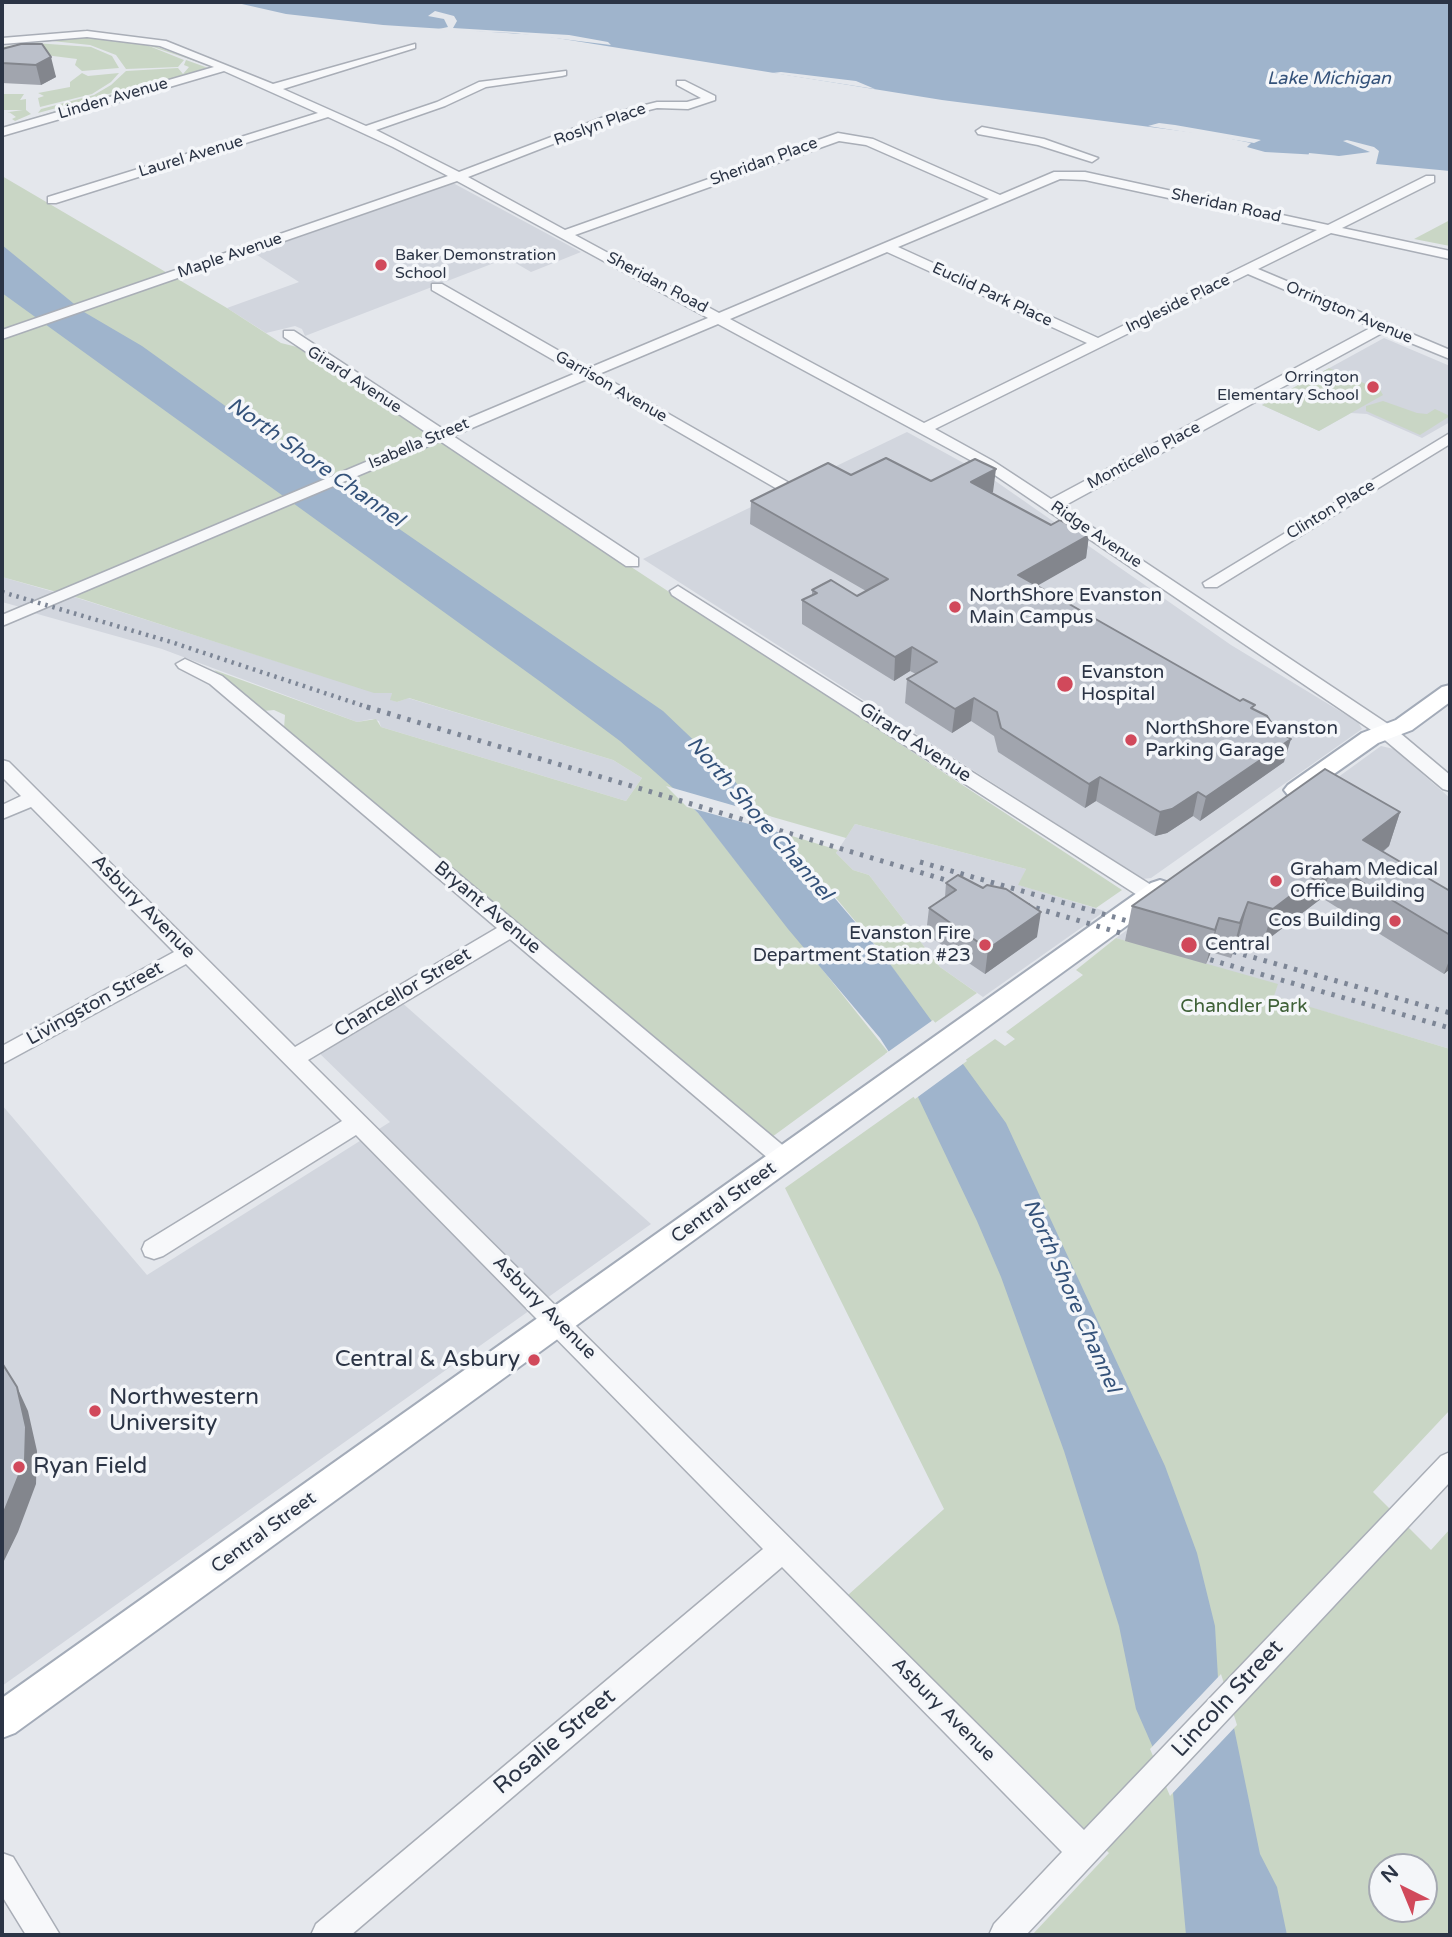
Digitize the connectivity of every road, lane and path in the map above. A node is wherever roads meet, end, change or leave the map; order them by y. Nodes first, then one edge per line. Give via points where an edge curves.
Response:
1 (2, 41) edge
2 (411, 47) dead end
3 (225, 67) junction
4 (562, 73) dead end
5 (681, 83) dead end
6 (273, 88) junction
7 (329, 113) junction
8 (366, 130) junction
9 (982, 131) dead end
10 (2, 132) edge
11 (1070, 174) junction
12 (459, 177) junction
13 (1430, 179) dead end
14 (999, 199) junction
15 (52, 200) dead end
16 (1331, 229) junction
17 (566, 234) junction
18 (887, 247) junction
19 (1450, 254) edge
20 (1249, 270) junction
21 (437, 287) dead end
22 (720, 317) junction
23 (1383, 327) junction
24 (289, 334) dead end
25 (2, 335) edge
26 (1098, 343) junction
27 (1450, 355) edge
28 (586, 373) junction
29 (926, 428) junction
30 (439, 435) junction
31 (1450, 438) edge
32 (785, 487) edge
33 (1053, 505) junction
34 (632, 562) dead end
35 (1211, 583) dead end
36 (678, 590) dead end
37 (2, 621) edge
38 (185, 664) dead end
39 (1450, 692) edge
40 (1387, 732) junction
41 (2, 766) edge
42 (1450, 785) edge
43 (34, 798) junction
44 (1272, 807) edge
45 (2, 813) edge
46 (1174, 878) edge
47 (1152, 895) junction
48 (512, 929) junction
49 (189, 953) junction
50 (2, 1056) edge
51 (294, 1058) junction
52 (359, 1122) junction
53 (784, 1159) junction
54 (154, 1249) dead end
55 (558, 1323) junction
56 (1450, 1464) edge
57 (783, 1549) junction
58 (2, 1720) edge
59 (1084, 1852) junction
60 (2, 1868) edge
61 (44, 1935) edge
62 (327, 1935) edge
63 (1005, 1935) edge

1 - 3 street, Sheridan Road via 57,34 115,35 162,43
2 - 6 street
3 - 6 street, Sheridan Road
3 - 10 street, Linden Avenue
4 - 8 street via 490,82
5 - 12 street, Roslyn Place via 711,98 688,106 639,109
6 - 7 street, Sheridan Road
7 - 8 street, Sheridan Road
7 - 15 street, Laurel Avenue
8 - 12 street, Sheridan Road
9 - 11 street via 1092,158 1072,168
11 - 14 street, Sheridan Road
11 - 16 street, Sheridan Road
12 - 17 street, Sheridan Road
12 - 25 street, Maple Avenue
13 - 16 street, Ingleside Place
14 - 17 street, Sheridan Place via 869,142 838,137
14 - 18 street, Sheridan Road
16 - 19 street, Sheridan Road
16 - 20 street, Ingleside Place
17 - 22 street, Sheridan Road
18 - 22 street, Sheridan Road
18 - 26 street, Euclid Park Place
20 - 23 street, Orrington Avenue
20 - 26 street, Ingleside Place
21 - 28 street, Garrison Avenue
22 - 28 street, Isabella Street
22 - 29 street, Ridge Avenue
23 - 27 street, Orrington Avenue
23 - 33 street, Monticello Place
24 - 30 street, Girard Avenue
26 - 29 street, Ingleside Place
28 - 30 street, Isabella Street
28 - 32 street, Garrison Avenue
29 - 33 street, Ridge Avenue
30 - 34 street, Girard Avenue
30 - 37 street, Isabella Street
31 - 35 street, Clinton Place
33 - 40 street, Ridge Avenue
36 - 47 street, Girard Avenue
38 - 48 street, Bryant Avenue via 215,680
39 - 40 main road
40 - 42 street, Ridge Avenue
40 - 44 main road via 1370,738
41 - 43 street, Asbury Avenue
43 - 45 street
43 - 49 street, Asbury Avenue
46 - 47 main road, Central Street
47 - 53 main road, Central Street
48 - 51 street, Chancellor Street
48 - 53 street, Bryant Avenue
49 - 50 street, Livingston Street
49 - 51 street, Asbury Avenue
51 - 52 street, Asbury Avenue
52 - 54 street
52 - 55 street, Asbury Avenue
53 - 55 main road, Central Street
55 - 57 street, Asbury Avenue
55 - 58 main road, Central Street
56 - 59 street, Lincoln Street
57 - 59 street, Asbury Avenue
57 - 62 street, Rosalie Street
59 - 63 street, Lincoln Street
60 - 61 street

